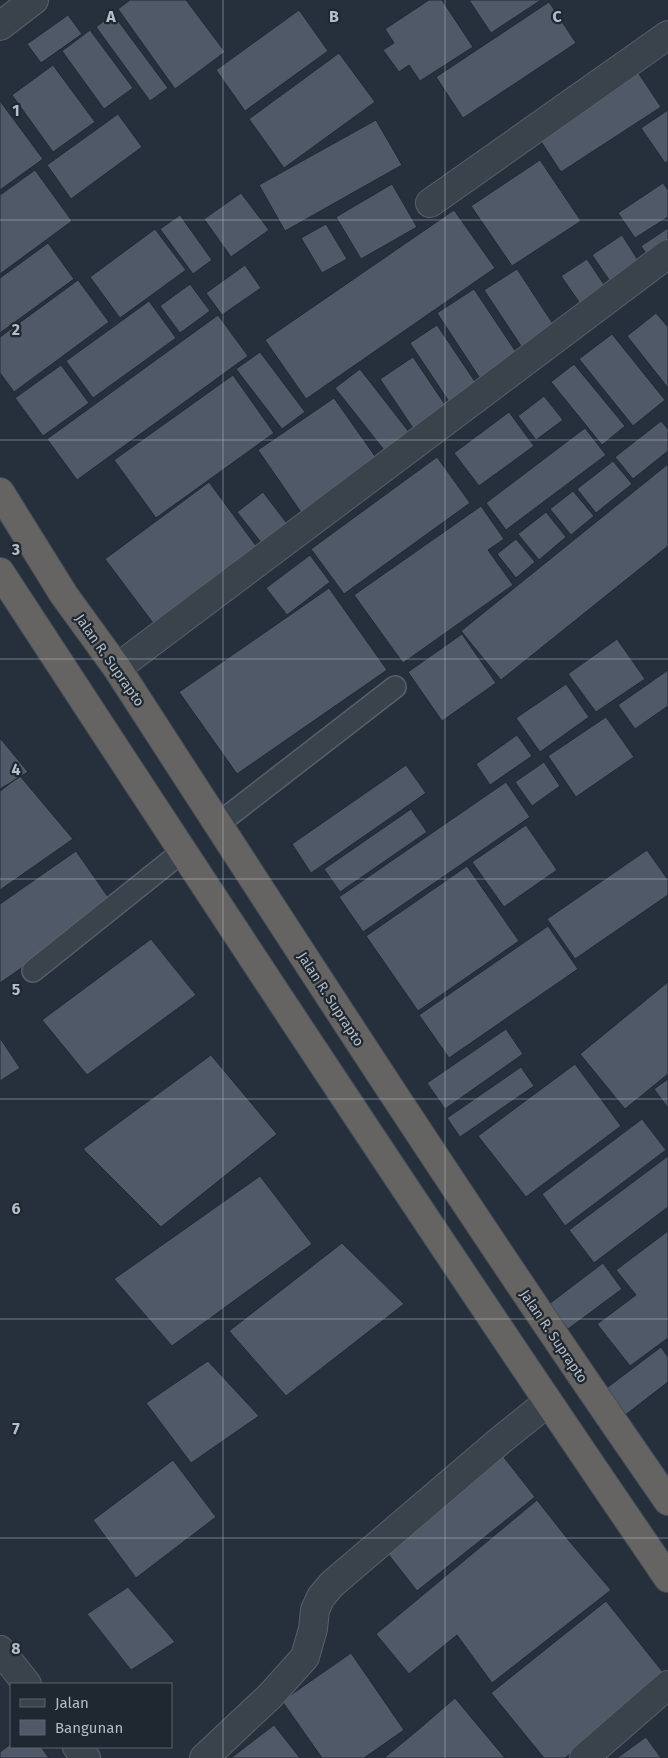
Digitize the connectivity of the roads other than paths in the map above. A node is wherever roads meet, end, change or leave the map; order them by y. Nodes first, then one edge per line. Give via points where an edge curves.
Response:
1 (34, 0) edge
2 (0, 26) edge
3 (668, 34) edge
4 (430, 203) dead end
5 (668, 254) edge
6 (0, 492) edge
7 (0, 572) edge
8 (64, 595) junction
9 (31, 620) junction
10 (117, 668) junction
11 (395, 688) dead end
12 (218, 824) junction
13 (183, 851) junction
14 (33, 971) dead end
15 (548, 1402) junction
16 (668, 1501) edge
17 (668, 1578) edge
18 (668, 1685) edge
19 (78, 1748) edge
20 (86, 1758) edge
21 (204, 1758) edge
22 (584, 1758) edge

1 - 2 street
3 - 4 street
5 - 10 street
6 - 8 highway, Jalan R. Suprapto
7 - 9 highway
8 - 9 highway
8 - 10 highway, Jalan R. Suprapto
9 - 13 highway
10 - 12 highway, Jalan R. Suprapto
11 - 12 lane
12 - 16 highway, Jalan R. Suprapto via 430,1152
13 - 14 lane
13 - 15 highway
15 - 17 highway
15 - 21 street via 332,1584 315,1610 305,1657 270,1696
18 - 22 street
19 - 20 street

